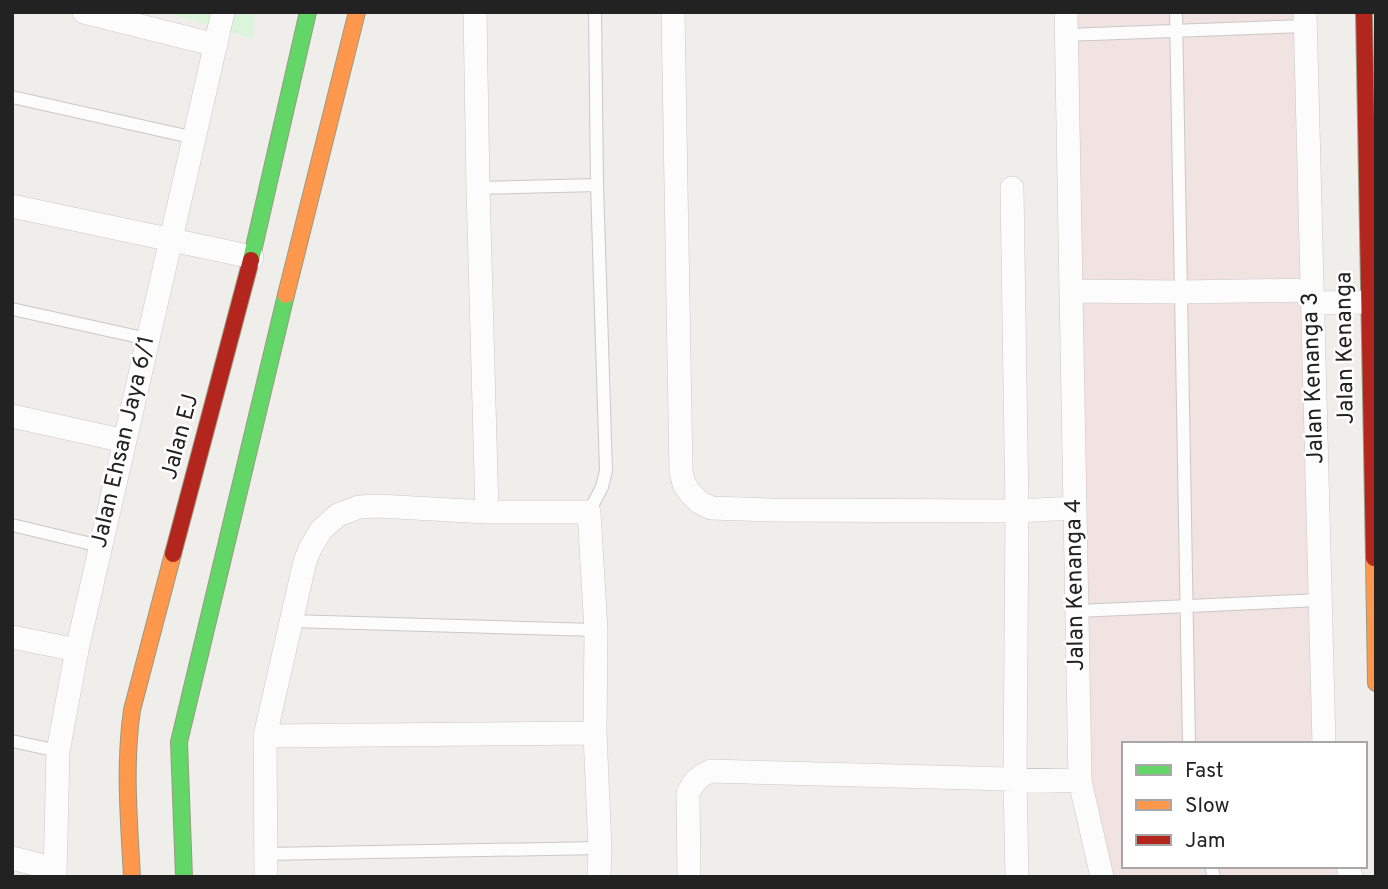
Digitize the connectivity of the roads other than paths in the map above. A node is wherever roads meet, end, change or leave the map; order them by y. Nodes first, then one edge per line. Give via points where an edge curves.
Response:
1 (85, 12) edge
2 (223, 12) edge
3 (301, 12) edge
4 (309, 12) edge
5 (357, 12) edge
6 (475, 12) edge
7 (595, 12) edge
8 (673, 12) edge
9 (1176, 12) edge
10 (1364, 12) edge
11 (1305, 19) edge
12 (1066, 24) edge
13 (1176, 31) junction
14 (302, 38) junction
15 (216, 45) junction
16 (12, 97) edge
17 (195, 138) junction
18 (597, 184) junction
19 (478, 188) junction
20 (1012, 188) dead end
21 (1371, 190) edge
22 (12, 205) edge
23 (171, 240) junction
24 (252, 257) junction
25 (1071, 291) junction
26 (1180, 292) junction
27 (1312, 296) junction
28 (1368, 302) junction
29 (12, 309) edge
30 (148, 339) junction
31 (12, 416) edge
32 (125, 441) junction
33 (1075, 508) junction
34 (1017, 511) junction
35 (488, 512) junction
36 (589, 512) junction
37 (12, 524) edge
38 (100, 546) junction
39 (1320, 600) junction
40 (1187, 606) junction
41 (1077, 611) junction
42 (290, 621) junction
43 (596, 630) junction
44 (12, 637) edge
45 (77, 650) junction
46 (1376, 683) edge
47 (595, 733) junction
48 (265, 736) junction
49 (12, 741) edge
50 (1189, 742) edge
51 (1324, 742) edge
52 (58, 751) junction
53 (1015, 780) junction
54 (1080, 781) junction
55 (600, 848) junction
56 (12, 858) edge
57 (266, 865) edge
58 (55, 873) edge
59 (132, 877) edge
60 (184, 877) edge
61 (599, 877) edge
62 (689, 877) edge
63 (1017, 877) edge
64 (1102, 877) edge

1 - 15 street
2 - 15 street, Jalan Ehsan Jaya 6/1
3 - 14 main road
4 - 14 main road, Jalan EJ
5 - 60 main road via 179,742
6 - 19 street
7 - 18 lane
8 - 34 street via 681,472 690,494 711,508
9 - 13 lane
10 - 21 main road, Jalan Kenanga
11 - 13 lane
11 - 27 street, Jalan Kenanga 3
12 - 13 lane
12 - 25 street, Jalan Kenanga 4
13 - 26 lane
14 - 24 main road, Jalan EJ
15 - 17 street, Jalan Ehsan Jaya 6/1
16 - 17 lane
17 - 23 street, Jalan Ehsan Jaya 6/1
18 - 19 lane
18 - 36 lane via 606,471
19 - 35 street
20 - 34 street
21 - 28 main road, Jalan Kenanga
22 - 23 street
23 - 24 street
23 - 30 street, Jalan Ehsan Jaya 6/1
24 - 59 main road, Jalan EJ via 132,710 127,759
25 - 26 street
25 - 33 street, Jalan Kenanga 4
26 - 27 street
26 - 40 lane
27 - 28 street
27 - 39 street, Jalan Kenanga 3
28 - 46 main road, Jalan Kenanga
29 - 30 lane
30 - 32 street, Jalan Ehsan Jaya 6/1
31 - 32 street
32 - 38 street, Jalan Ehsan Jaya 6/1
33 - 34 street
33 - 41 street, Jalan Kenanga 4
34 - 53 street
35 - 36 street
35 - 42 street via 379,506 338,515 321,530 304,561
36 - 43 street
37 - 38 lane
38 - 45 street, Jalan Ehsan Jaya 6/1
39 - 40 lane
39 - 51 street, Jalan Kenanga 3
40 - 41 lane
40 - 50 lane
41 - 54 street, Jalan Kenanga 4
42 - 43 lane
42 - 48 street
43 - 47 street
44 - 45 street
45 - 52 street, Jalan Ehsan Jaya 6/1
47 - 48 street
47 - 55 street
48 - 57 street
49 - 52 lane
52 - 58 street, Jalan Ehsan Jaya 6/1
53 - 54 street
53 - 62 street via 711,771 700,776 688,793
53 - 63 street
54 - 64 street, Jalan Kenanga 4
55 - 57 lane
55 - 61 street
56 - 58 street

